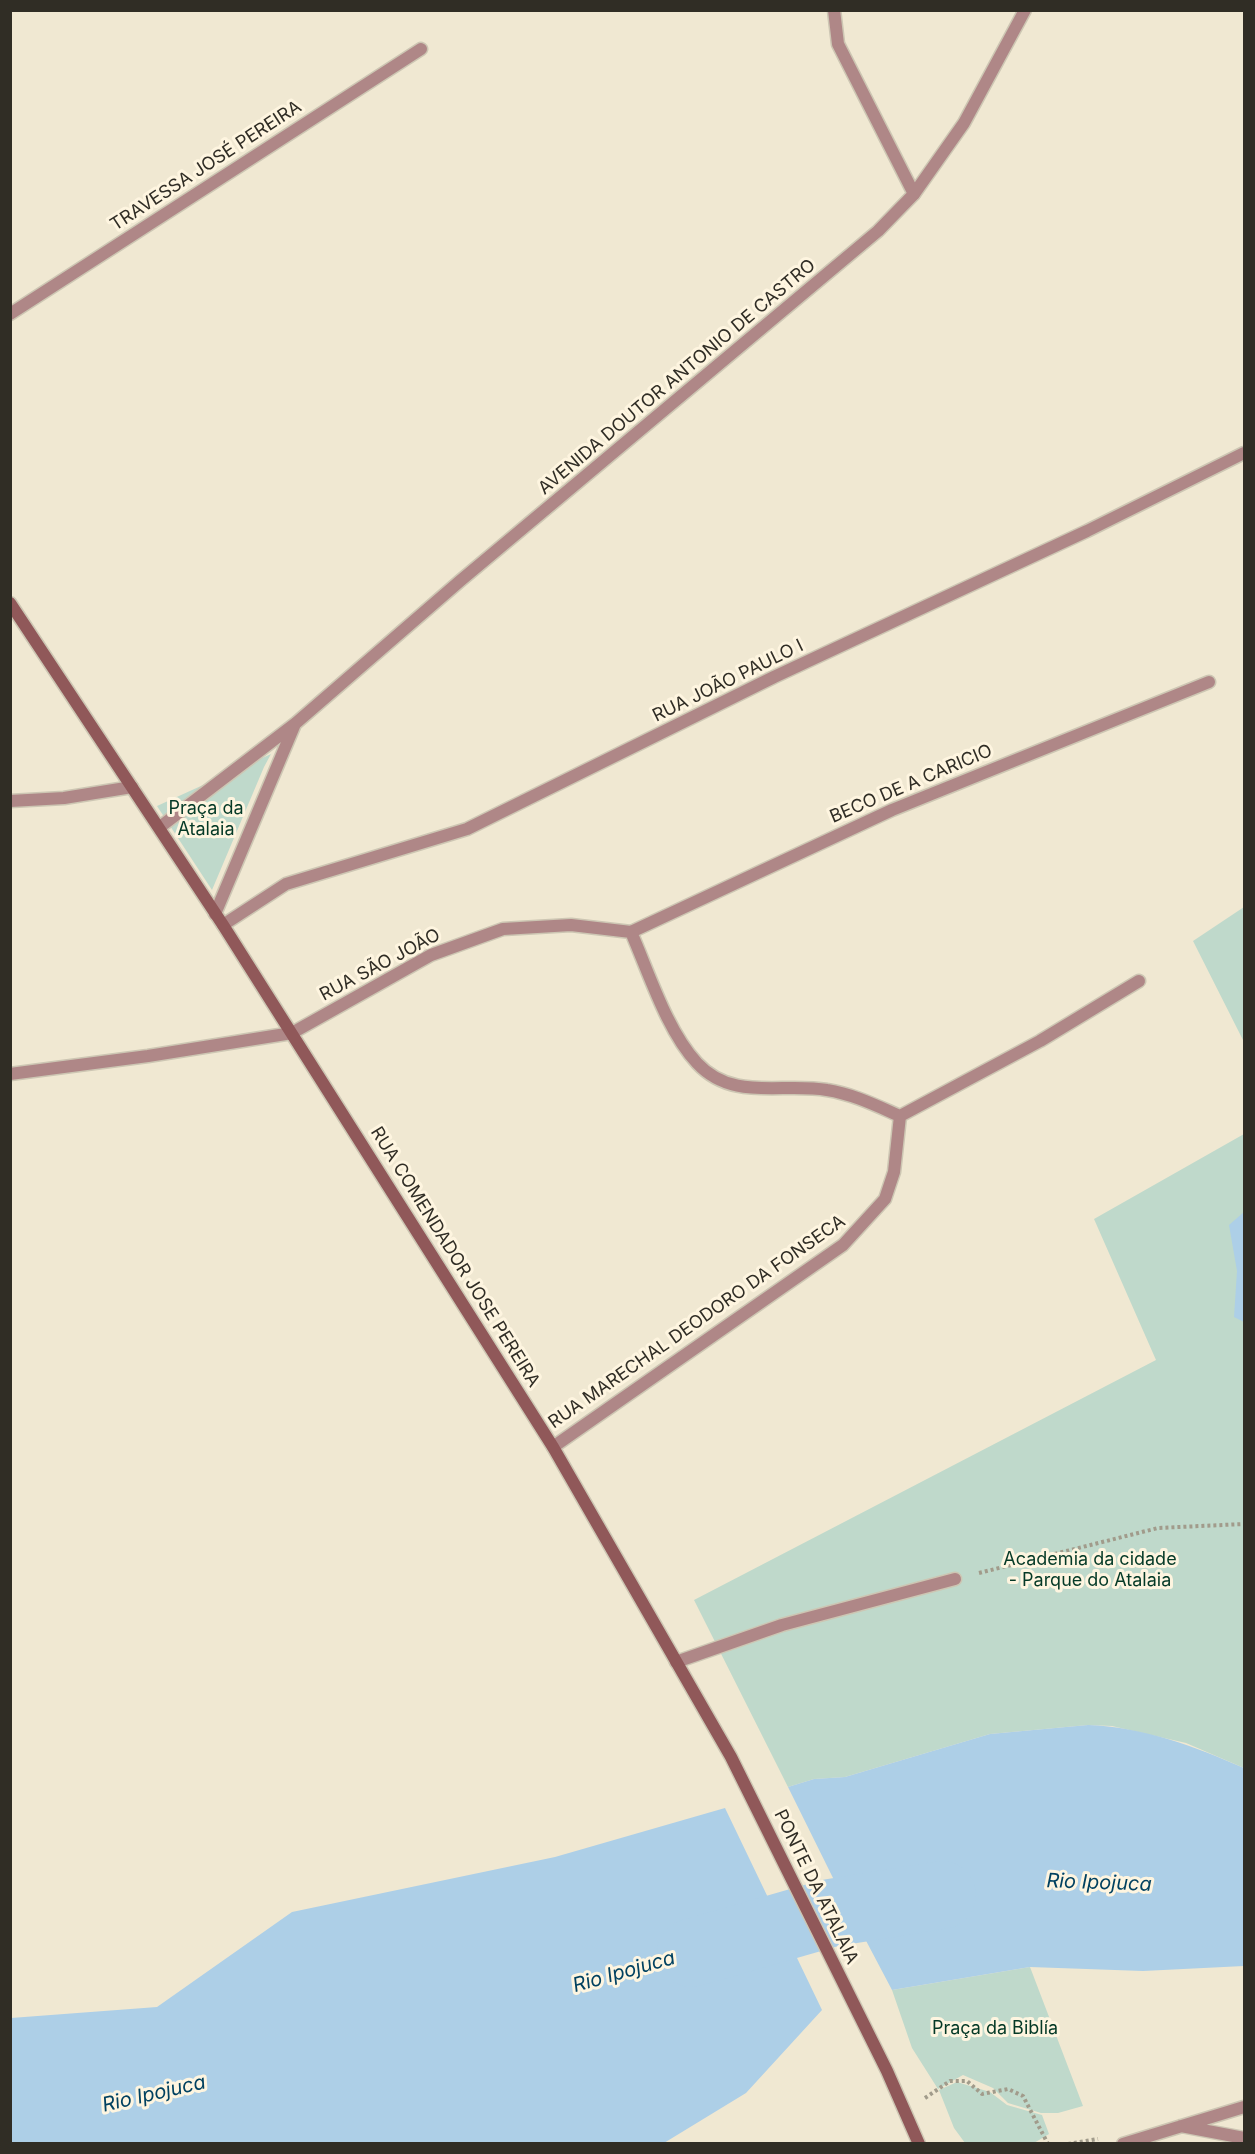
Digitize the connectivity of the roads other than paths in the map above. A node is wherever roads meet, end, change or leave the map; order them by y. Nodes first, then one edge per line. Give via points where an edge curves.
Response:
1 (834, 10) edge
2 (1025, 10) edge
3 (421, 49) dead end
4 (914, 194) junction
5 (10, 314) edge
6 (1245, 453) edge
7 (10, 603) edge
8 (1209, 682) dead end
9 (296, 723) junction
10 (132, 787) junction
11 (10, 801) edge
12 (160, 827) junction
13 (215, 914) junction
14 (223, 926) junction
15 (632, 932) junction
16 (1139, 981) dead end
17 (292, 1033) junction
18 (10, 1074) edge
19 (900, 1116) junction
20 (553, 1447) junction
21 (955, 1580) road end
22 (676, 1662) junction
23 (731, 1757) joint
24 (1245, 2107) edge
25 (1176, 2126) junction
26 (1245, 2138) edge
27 (1139, 2141) edge
28 (919, 2144) edge
29 (1122, 2144) edge

1 - 4 street via 838,44
2 - 4 street, AVENIDA DOUTOR ANTONIO DE CASTRO via 964,123
3 - 5 street, TRAVESSA JOSÉ PEREIRA
4 - 9 street, AVENIDA DOUTOR ANTONIO DE CASTRO via 823,280 469,573
6 - 14 street, RUA JOÃO PAULO I via 774,677 467,829 286,884
7 - 10 street, RUA COMENDADOR JOSE PEREIRA
8 - 15 street, BECO DE A CARICIO via 892,810
9 - 12 street, AVENIDA DOUTOR ANTONIO DE CASTRO
9 - 13 street, AVENIDA DOUTOR ANTONIO DE CASTRO
10 - 11 street via 64,798
10 - 12 street, RUA COMENDADOR JOSE PEREIRA
12 - 13 street, RUA COMENDADOR JOSE PEREIRA
13 - 14 street, RUA COMENDADOR JOSE PEREIRA
14 - 17 street, RUA COMENDADOR JOSE PEREIRA
15 - 17 street, RUA SÃO JOÃO via 571,925 492,932 430,955
15 - 19 street via 681,1042 697,1064 717,1079 742,1089 826,1089 857,1097
16 - 19 street via 1040,1041
17 - 18 street
17 - 20 street, RUA COMENDADOR JOSE PEREIRA
19 - 20 street, RUA MARECHAL DEODORO DA FONSECA via 894,1172 885,1199 843,1245
20 - 22 street, RUA COMENDADOR JOSE PEREIRA
21 - 22 street via 792,1622
22 - 23 street, RUA COMENDADOR JOSE PEREIRA
23 - 28 street, PONTE DA ATALAIA via 903,2104
24 - 25 street
25 - 26 street
25 - 27 street
27 - 29 street

